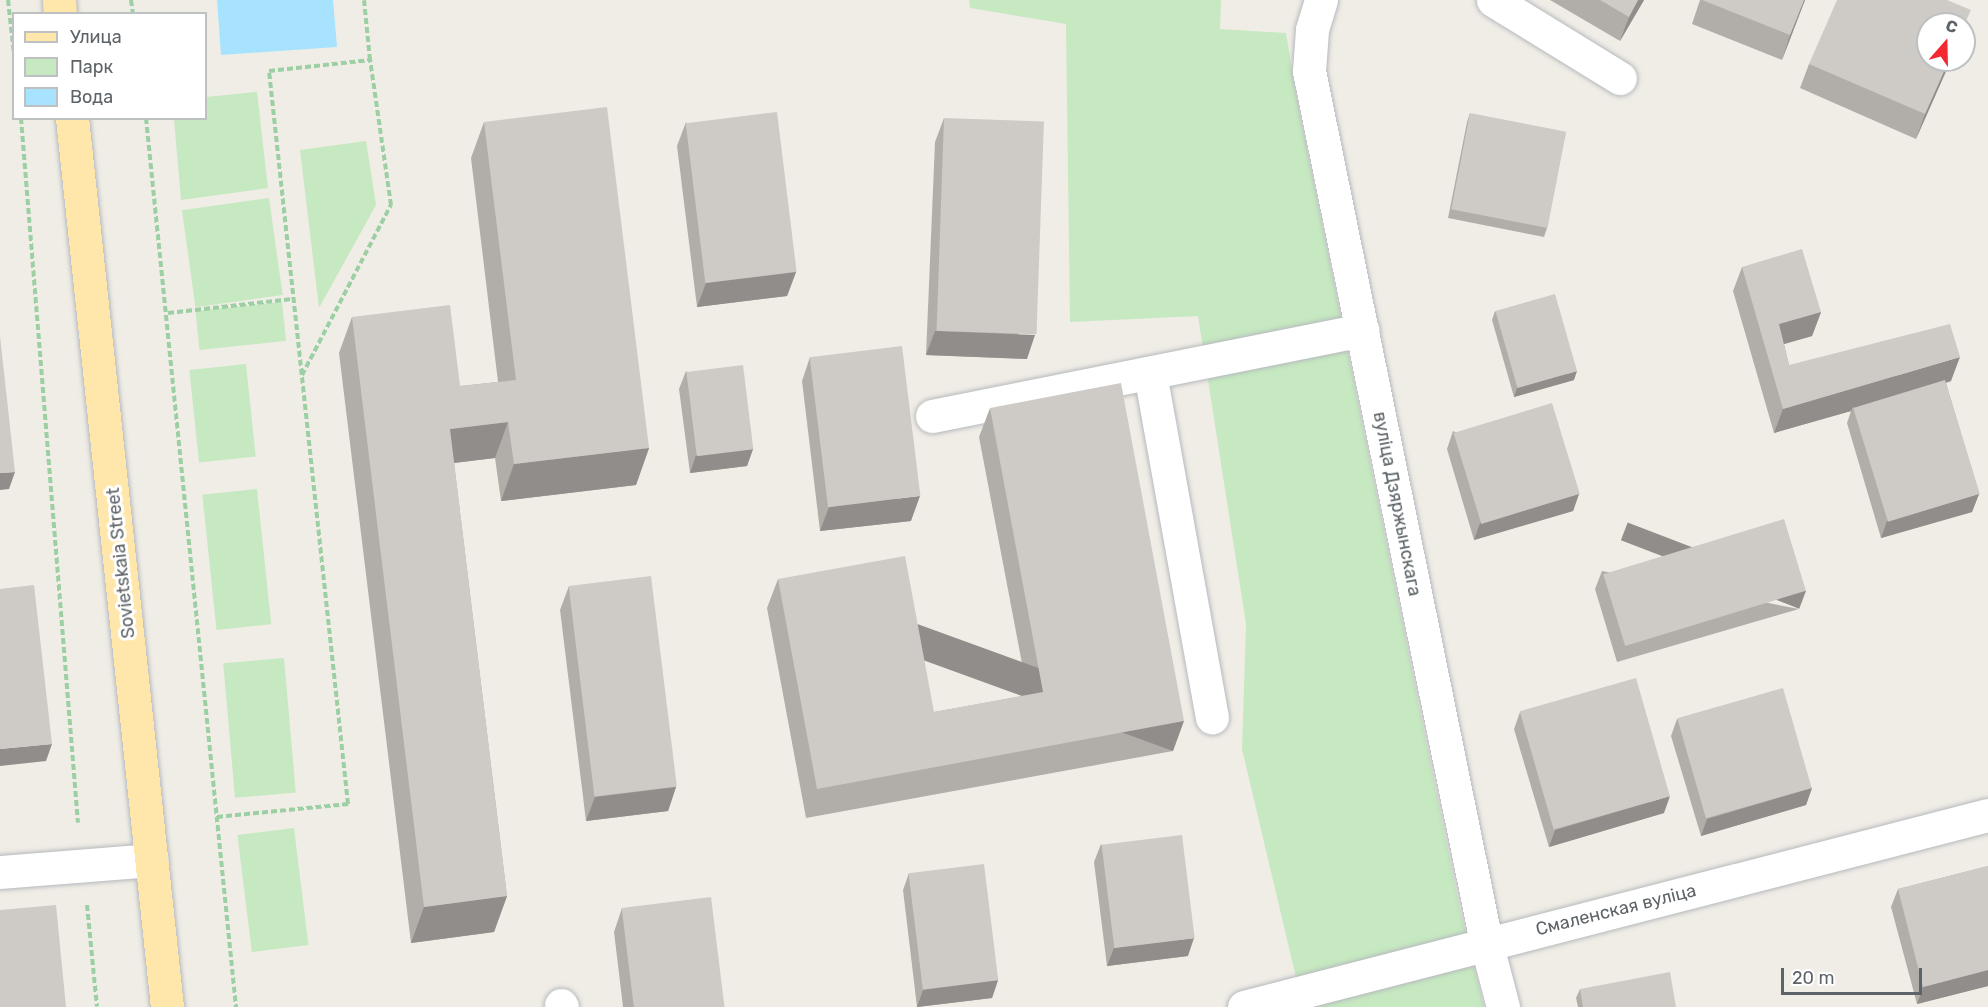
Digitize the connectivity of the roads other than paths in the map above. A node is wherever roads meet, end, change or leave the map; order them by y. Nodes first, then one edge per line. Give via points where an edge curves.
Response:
1 (1321, 0) edge
2 (1493, 0) edge
3 (1620, 78) dead end
4 (72, 120) edge
5 (1362, 330) junction
6 (1150, 373) junction
7 (932, 416) dead end
8 (1212, 717) dead end
9 (1988, 815) edge
10 (152, 860) junction
11 (0, 872) edge
12 (1486, 942) junction
13 (167, 1007) edge
14 (1244, 1007) edge
15 (1503, 1007) edge

1 - 5 street, вуліца Дзяржынскага via 1312,30 1309,71
2 - 3 street
4 - 10 main road, Sovietskaia Street
5 - 6 street
5 - 12 street, вуліца Дзяржынскага
6 - 7 street
6 - 8 street
9 - 12 street, Смаленская вуліца
10 - 11 street
10 - 13 main road, Sovietskaia Street
12 - 14 street, Смаленская вуліца
12 - 15 street, вуліца Дзяржынскага

